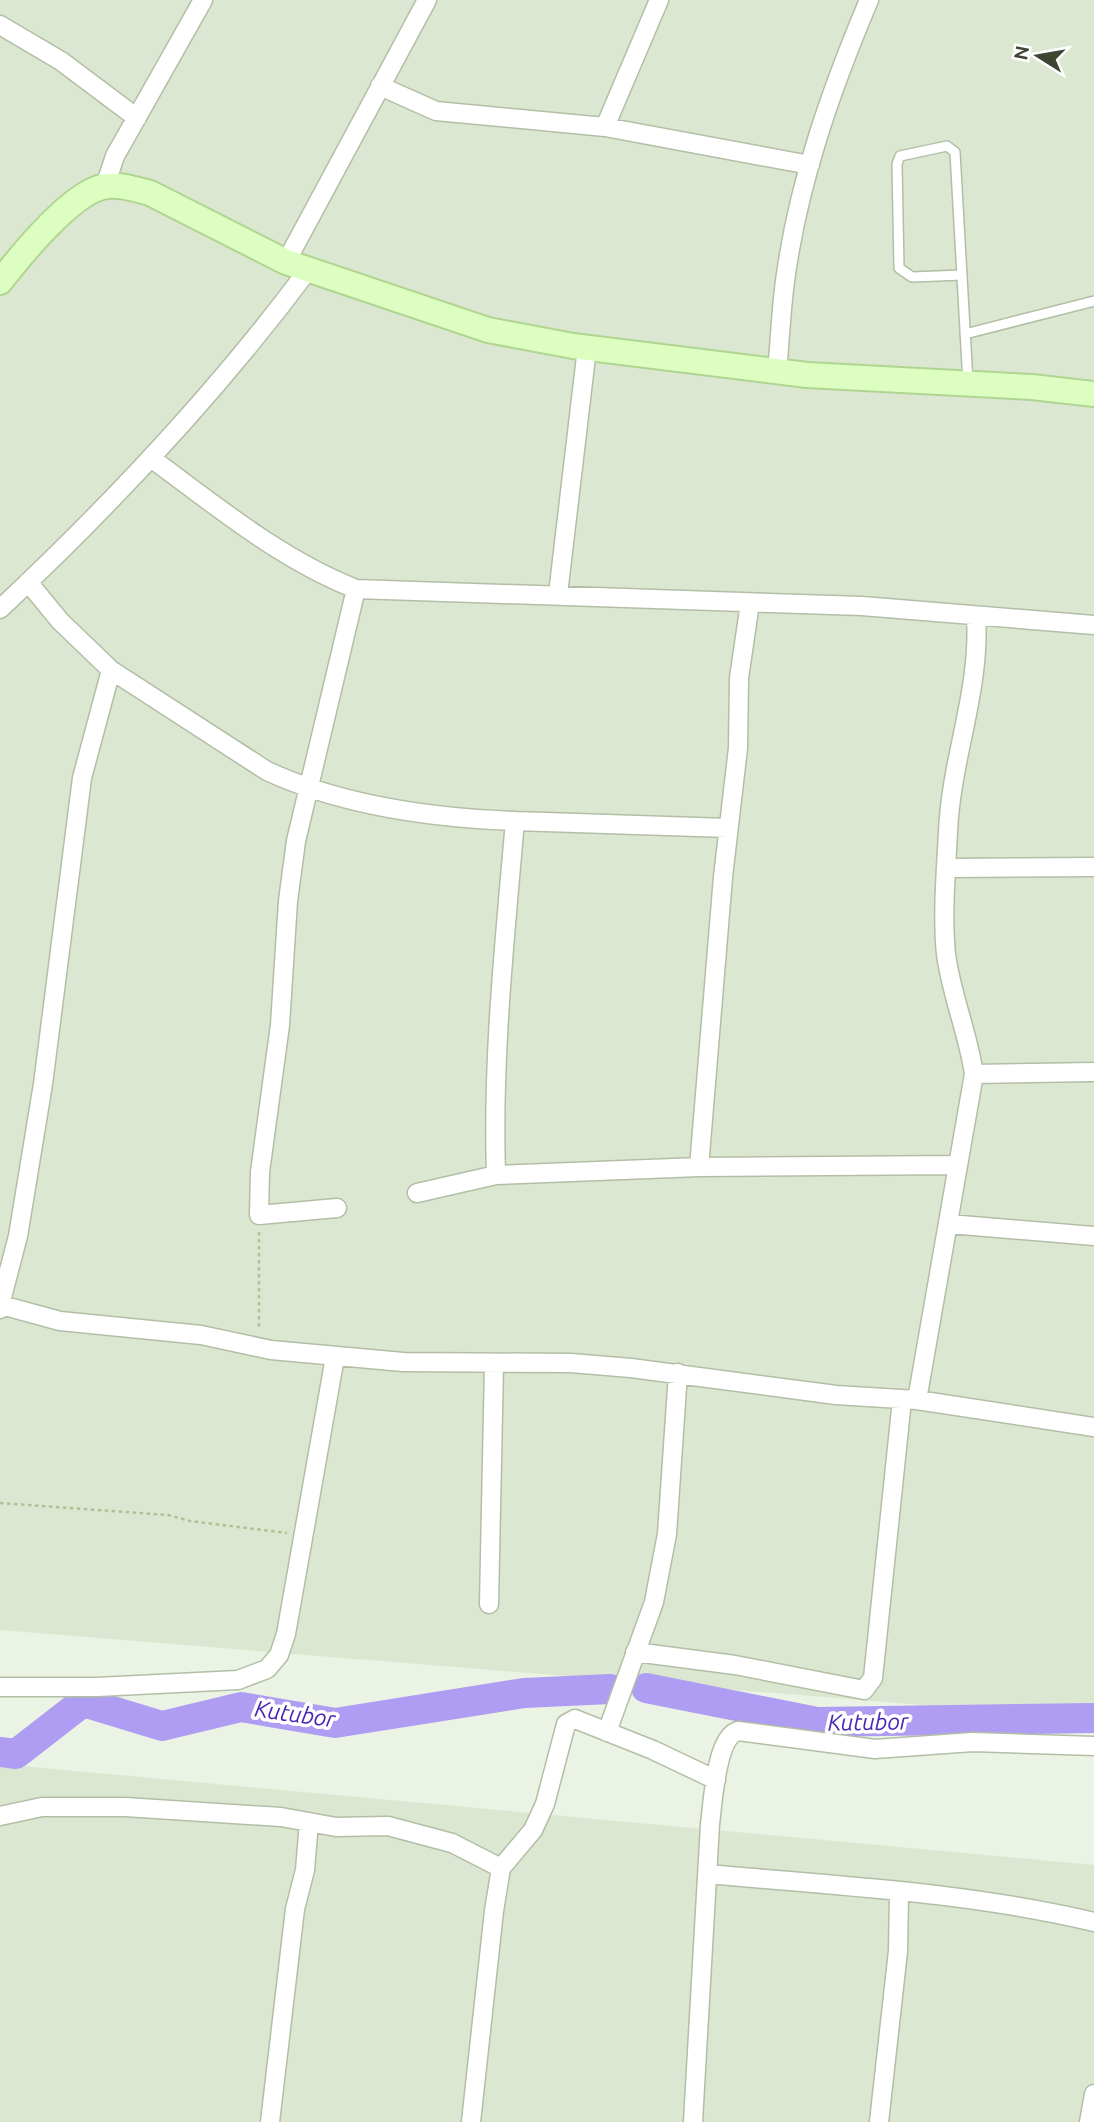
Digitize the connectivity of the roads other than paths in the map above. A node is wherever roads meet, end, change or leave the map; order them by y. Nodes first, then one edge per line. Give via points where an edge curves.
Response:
1 (202, 0) edge
2 (427, 0) edge
3 (659, 0) edge
4 (869, 0) edge
5 (0, 25) edge
6 (380, 86) junction
7 (136, 118) junction
8 (604, 127) junction
9 (810, 164) junction
10 (105, 186) junction
11 (297, 266) junction
12 (962, 275) junction
13 (0, 282) edge
14 (1094, 301) edge
15 (965, 334) junction
16 (587, 348) junction
17 (777, 371) junction
18 (968, 384) junction
19 (1094, 394) edge
20 (151, 458) junction
21 (28, 582) junction
22 (356, 589) junction
23 (558, 594) junction
24 (750, 603) junction
25 (0, 609) edge
26 (976, 616) junction
27 (1094, 625) edge
28 (111, 670) junction
29 (310, 788) junction
30 (516, 821) junction
31 (728, 828) junction
32 (1094, 867) edge
33 (948, 868) junction
34 (1094, 1072) edge
35 (974, 1074) junction
36 (957, 1166) junction
37 (699, 1167) junction
38 (496, 1175) junction
39 (417, 1193) dead end
40 (337, 1208) dead end
41 (949, 1224) junction
42 (1094, 1236) edge
43 (0, 1306) edge
44 (334, 1357) junction
45 (494, 1365) junction
46 (678, 1373) junction
47 (909, 1400) junction
48 (1094, 1427) edge
49 (489, 1604) dead end
50 (635, 1651) junction
51 (0, 1687) edge
52 (607, 1732) junction
53 (1094, 1746) edge
54 (716, 1780) junction
55 (0, 1816) edge
56 (309, 1822) junction
57 (501, 1868) junction
58 (708, 1874) junction
59 (899, 1893) junction
60 (1094, 1922) edge
61 (1094, 2094) edge
62 (270, 2122) edge
63 (471, 2122) edge
64 (693, 2122) edge
65 (879, 2122) edge
66 (1090, 2122) edge

1 - 7 street
2 - 6 street
3 - 8 street
4 - 9 street via 824,114
5 - 7 street via 61,61
6 - 8 street via 436,111
6 - 11 street
7 - 10 street via 114,156
8 - 9 street
9 - 17 street via 785,279
10 - 11 street via 150,193
10 - 13 street via 74,199
11 - 16 street via 488,330
11 - 20 street via 230,368
12 - 12 lane via 955,152 947,146 900,156 899,268 912,277
12 - 15 lane
14 - 15 lane
15 - 18 lane
16 - 17 street
16 - 23 street
17 - 18 street
18 - 19 street
20 - 21 street
20 - 22 street via 251,532
21 - 25 street
21 - 28 street
22 - 23 street
22 - 29 street
23 - 24 street
24 - 26 street
24 - 31 street via 738,678 738,748
26 - 27 street
26 - 33 street via 973,692 951,792
28 - 29 street via 267,771
28 - 43 street via 82,778 43,1084 18,1236
29 - 30 street via 418,813
29 - 40 street via 296,841 288,901 259,1214
30 - 31 street
30 - 38 street via 498,1046
31 - 37 street
32 - 33 street
33 - 35 street via 946,956
34 - 35 street
35 - 36 street
36 - 37 street
36 - 41 street
37 - 38 street
38 - 39 street
41 - 42 street
41 - 47 street
43 - 44 street via 60,1321 201,1335
44 - 45 street
44 - 51 street via 286,1634 279,1655 267,1668 238,1680
45 - 46 street via 571,1363
45 - 49 street
46 - 47 street via 836,1395
46 - 50 street via 667,1534 654,1602
47 - 48 street
47 - 50 street via 873,1678 864,1690
50 - 52 street
52 - 54 street
52 - 57 street via 575,1719 566,1724 545,1804 533,1830
53 - 54 street via 973,1742 875,1749 738,1731 726,1738
54 - 58 street
55 - 56 street via 42,1807 125,1807
56 - 57 street via 336,1827 388,1826 431,1835
56 - 62 street
57 - 63 street
58 - 59 street
58 - 64 street
59 - 60 street via 1030,1907
59 - 65 street via 898,1951
61 - 66 street

